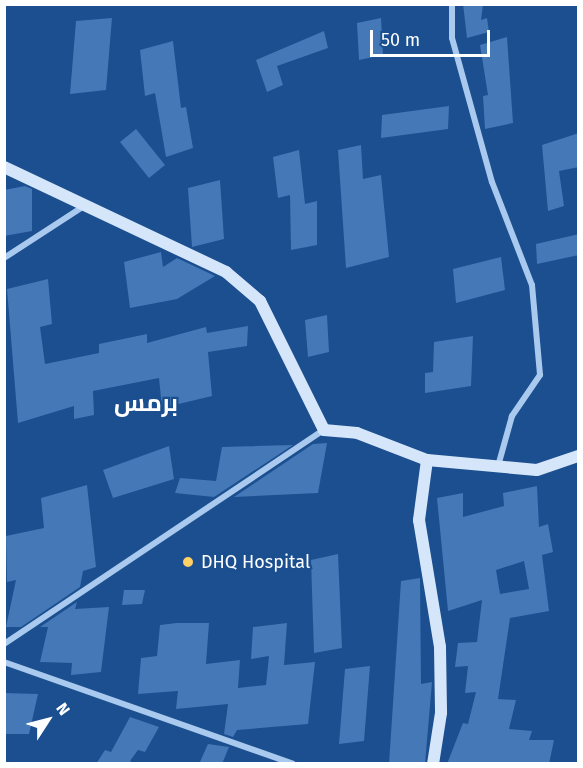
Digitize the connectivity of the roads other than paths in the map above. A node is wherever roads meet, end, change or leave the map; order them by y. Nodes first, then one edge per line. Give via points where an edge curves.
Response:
1 (452, 4) edge
2 (4, 167) edge
3 (87, 204) junction
4 (4, 258) edge
5 (324, 430) junction
6 (579, 456) edge
7 (427, 460) junction
8 (498, 467) junction
9 (4, 644) edge
10 (4, 662) edge
11 (293, 764) edge
12 (433, 764) edge

1 - 8 street via 452,38 492,182 532,285 540,375 512,416
2 - 3 street
3 - 4 street
3 - 5 street via 226,272 260,301
5 - 7 street via 357,433
5 - 9 street
6 - 8 street via 537,470
7 - 8 street
7 - 12 street via 419,520 440,647 441,713
10 - 11 street

